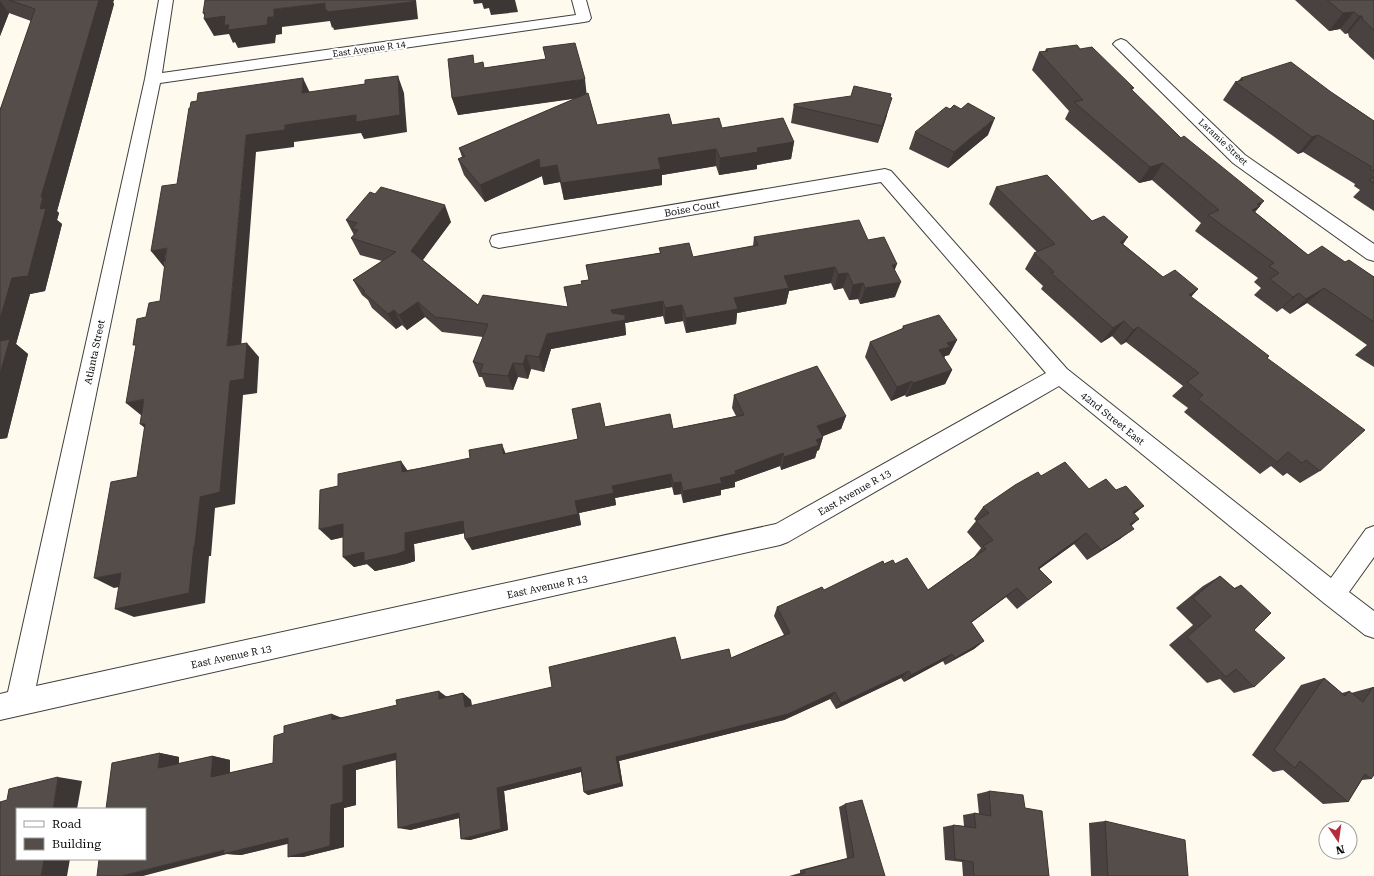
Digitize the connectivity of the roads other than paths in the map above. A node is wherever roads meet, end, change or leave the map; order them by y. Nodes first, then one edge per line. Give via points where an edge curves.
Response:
1 (166, 0) edge
2 (579, 0) edge
3 (1121, 44) dead end
4 (153, 79) junction
5 (885, 175) joint
6 (499, 241) dead end
7 (1374, 254) edge
8 (1060, 375) junction
9 (1374, 537) edge
10 (1333, 595) junction
11 (1374, 626) edge
12 (9, 705) edge

1 - 4 street, Atlanta Street
2 - 4 street, East Avenue R 14 via 584,18
3 - 7 street, Laramie Street via 1239,159
4 - 12 street, Atlanta Street
5 - 6 street, Boise Court
5 - 8 street, 42nd Street East
8 - 10 street, 42nd Street East
8 - 12 street, East Avenue R 13 via 780,534
9 - 10 street
10 - 11 street, 42nd Street East

